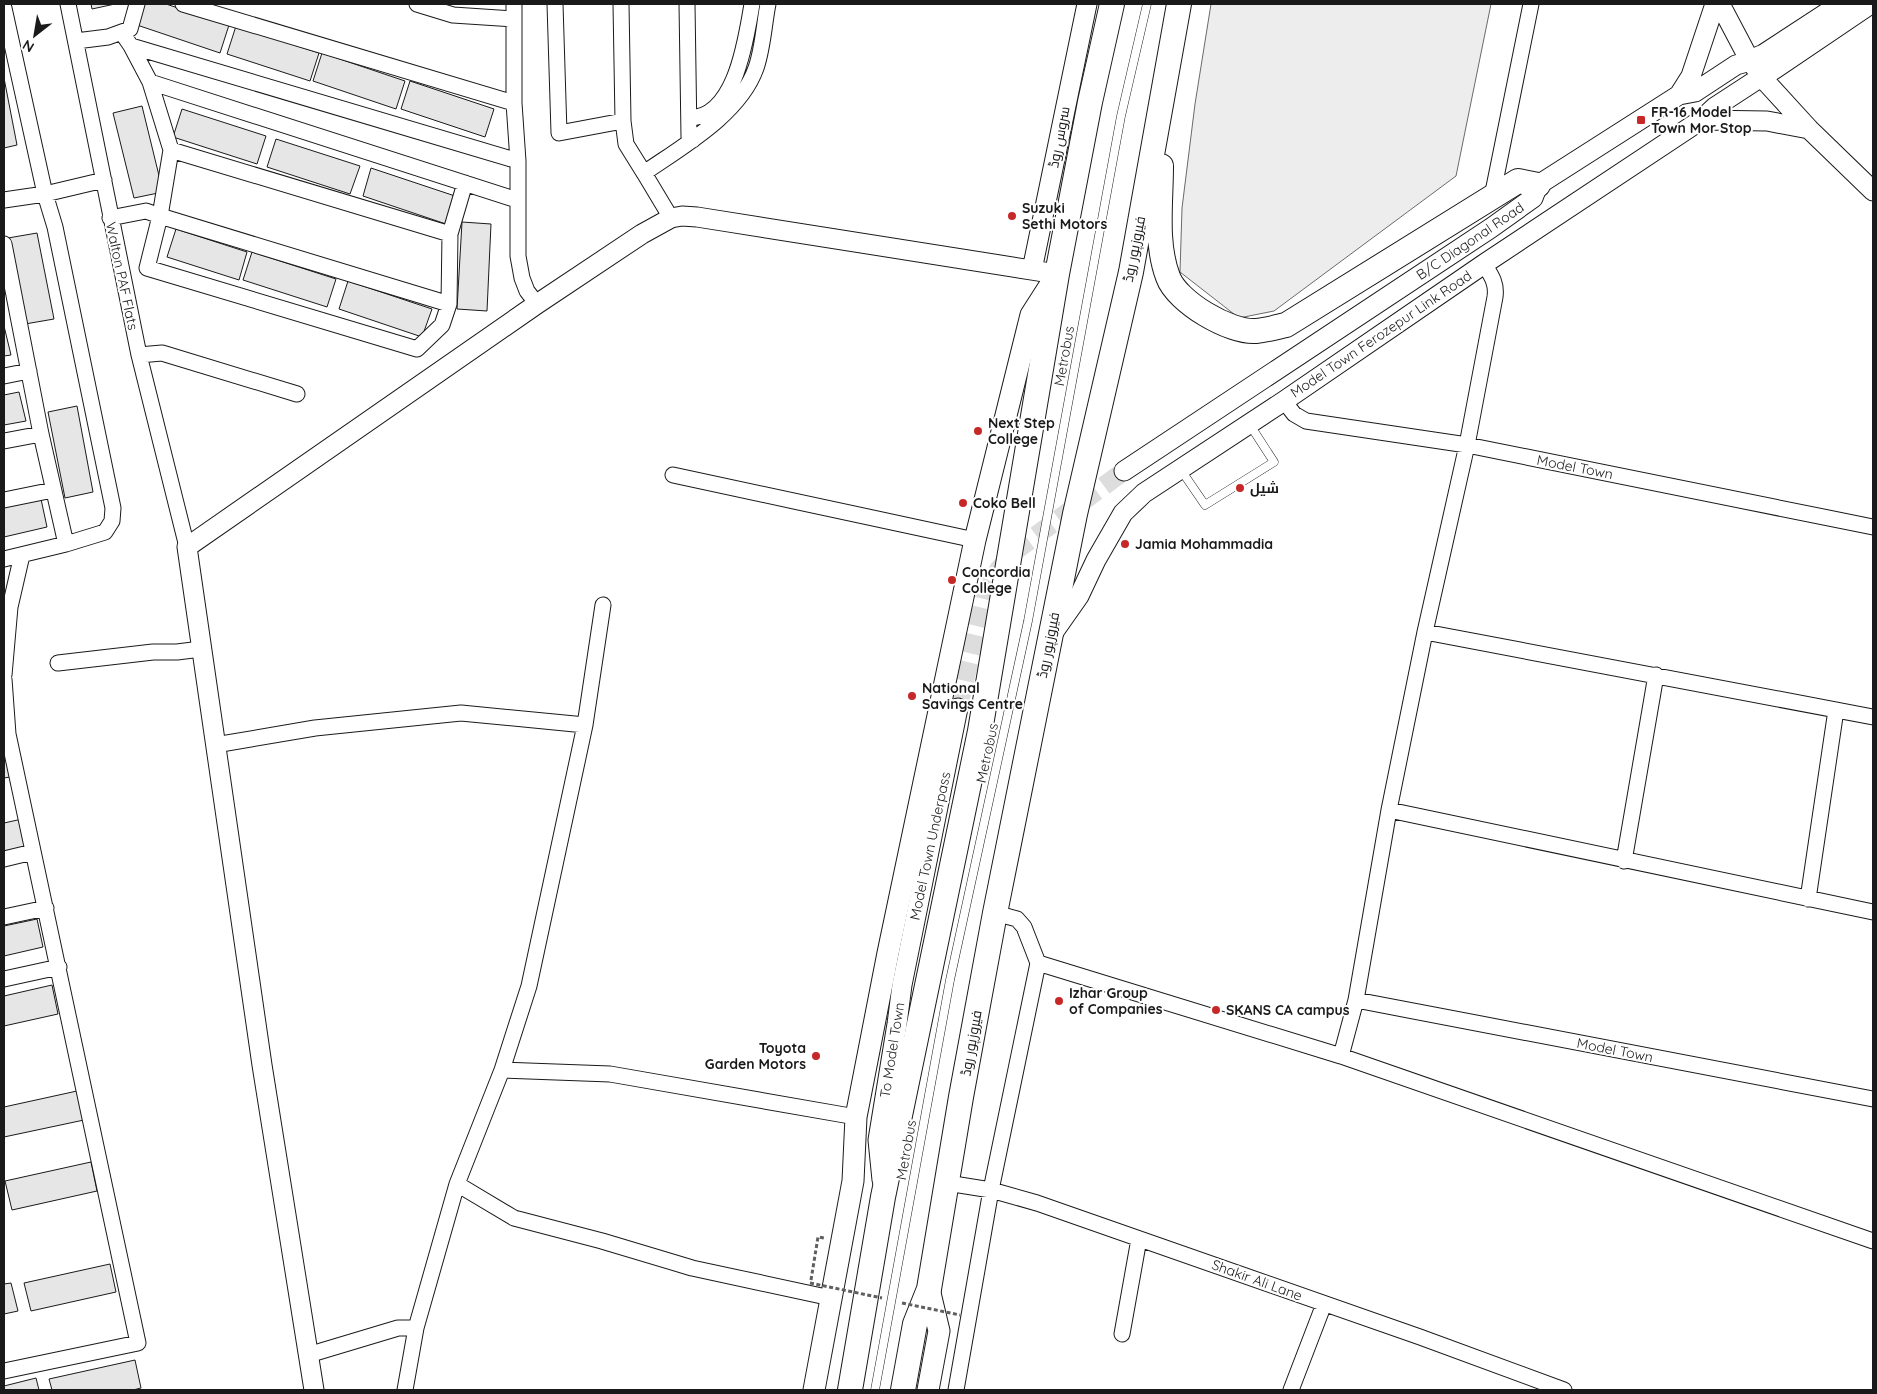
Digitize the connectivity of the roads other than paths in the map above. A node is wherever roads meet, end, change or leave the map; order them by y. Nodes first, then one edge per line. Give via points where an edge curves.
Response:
1 (68, 4) edge
2 (137, 4) edge
3 (183, 4) edge
4 (417, 4) edge
5 (514, 4) edge
6 (555, 4) edge
7 (621, 4) edge
8 (687, 4) edge
9 (752, 4) edge
10 (768, 4) edge
11 (1087, 4) edge
12 (1112, 4) edge
13 (1147, 4) edge
14 (1179, 4) edge
15 (1532, 4) edge
16 (1715, 4) edge
17 (1720, 4) edge
18 (1842, 4) edge
19 (1869, 4) edge
20 (4, 8) edge
21 (452, 10) edge
22 (514, 19) junction
23 (127, 39) junction
24 (76, 41) junction
25 (1756, 69) junction
26 (150, 82) junction
27 (1679, 95) junction
28 (1161, 102) junction
29 (514, 103) junction
30 (689, 118) junction
31 (623, 120) junction
32 (1701, 120) junction
33 (1809, 129) junction
34 (693, 140) junction
35 (170, 150) junction
36 (518, 161) junction
37 (644, 172) junction
38 (104, 180) junction
39 (465, 183) junction
40 (1538, 185) junction
41 (1873, 191) edge
42 (45, 194) junction
43 (1492, 197) junction
44 (4, 200) edge
45 (517, 200) junction
46 (160, 216) junction
47 (110, 218) junction
48 (671, 218) junction
49 (450, 234) junction
50 (5, 253) edge
51 (1484, 264) junction
52 (1032, 270) junction
53 (1058, 274) junction
54 (449, 304) junction
55 (537, 304) junction
56 (10, 313) edge
57 (139, 355) junction
58 (29, 371) junction
59 (4, 376) edge
60 (297, 394) dead end
61 (1284, 401) junction
62 (1249, 424) junction
63 (42, 434) junction
64 (4, 441) edge
65 (1467, 445) junction
66 (1180, 469) junction
67 (1124, 471) tunnel mouth
68 (673, 475) dead end
69 (53, 490) junction
70 (4, 500) edge
71 (1873, 527) edge
72 (975, 540) junction
73 (66, 544) junction
74 (188, 547) junction
75 (22, 555) junction
76 (4, 560) edge
77 (603, 605) dead end
78 (1425, 632) junction
79 (1050, 638) junction
80 (202, 649) junction
81 (58, 663) dead end
82 (4, 675) edge
83 (1656, 675) junction
84 (4, 679) edge
85 (958, 708) tunnel mouth
86 (1836, 710) junction
87 (1873, 717) edge
88 (585, 725) junction
89 (6, 734) edge
90 (215, 745) junction
91 (1389, 810) junction
92 (33, 852) junction
93 (4, 858) edge
94 (1624, 861) junction
95 (1808, 899) junction
96 (46, 908) junction
97 (1873, 912) edge
98 (995, 913) junction
99 (4, 917) edge
100 (1038, 963) junction
101 (59, 967) junction
102 (4, 979) edge
103 (902, 985) junction
104 (1356, 1000) junction
105 (1341, 1056) junction
106 (502, 1070) junction
107 (1873, 1099) edge
108 (856, 1117) junction
109 (853, 1181) junction
110 (947, 1183) junction
111 (458, 1184) junction
112 (990, 1190) junction
113 (883, 1197) junction
114 (1139, 1239) junction
115 (1873, 1241) edge
116 (929, 1289) junction
117 (831, 1298) junction
118 (1324, 1304) junction
119 (416, 1328) junction
120 (1122, 1334) dead end
121 (308, 1355) junction
122 (4, 1372) edge
123 (851, 1386) edge
124 (314, 1390) edge
125 (405, 1390) edge
126 (814, 1390) edge
127 (874, 1390) edge
128 (903, 1390) edge
129 (928, 1390) edge
130 (956, 1390) edge
131 (1291, 1390) edge
132 (1564, 1390) edge

1 - 24 street, Walton PAF Flats
2 - 23 street
3 - 29 street
4 - 21 street
5 - 22 street
6 - 31 street via 559,133
7 - 31 street
8 - 30 street
9 - 30 street via 740,62 727,92 705,115
10 - 34 street via 757,67 748,86 717,120
11 - 52 street, سروس روڈ
12 - 53 main road
13 - 127 lane, Metrobus, bridge via 1121,116 1028,621 950,980
14 - 28 main road, فیروزپور روڈ
15 - 43 street
16 - 27 street via 1691,76
17 - 25 street
18 - 25 main road, B/C Diagonal Road via 1758,59
19 - 25 main road, B/C Diagonal Road
20 - 42 street
21 - 22 street
22 - 29 street
23 - 24 street
23 - 26 street
23 - 36 street
24 - 38 street, Walton PAF Flats
25 - 27 street, B/C Diagonal Road via 1736,65 1694,92
25 - 32 street, Model Town Ferozepur Link Road
25 - 33 street
26 - 35 street
26 - 39 street
27 - 40 street, B/C Diagonal Road
28 - 43 main road via 1161,244 1169,279 1183,297 1226,325 1255,331 1286,325
28 - 79 main road, فیروزپور روڈ via 1130,272
29 - 36 street
30 - 34 street via 689,137
31 - 37 street via 626,144
32 - 33 street via 1767,121
32 - 51 street, Model Town Ferozepur Link Road
33 - 41 street
34 - 37 street
35 - 46 street
35 - 49 street
36 - 45 street
37 - 48 street
38 - 42 street
38 - 47 street, Walton PAF Flats
39 - 45 street
39 - 49 street
40 - 43 main road via 1518,181
40 - 67 street, B/C Diagonal Road via 1533,198 1491,228
42 - 44 street
42 - 73 street via 55,228 113,508 112,521 105,532
45 - 55 street via 518,256 522,278
46 - 47 street via 146,211
46 - 54 street
46 - 54 street via 148,268 417,349 442,325
47 - 57 street, Walton PAF Flats
48 - 52 street via 697,217
48 - 55 street
49 - 54 street
50 - 56 street
51 - 61 street, Model Town Ferozepur Link Road
51 - 65 street via 1496,288
52 - 53 street
53 - 72 main road via 1031,315
53 - 113 main road via 980,731
55 - 74 street
56 - 58 street
57 - 60 street via 162,352
57 - 74 street, Walton PAF Flats
58 - 59 street
58 - 63 street
61 - 62 street, Model Town Ferozepur Link Road
61 - 65 street, Model Town via 1294,414 1306,421
62 - 66 street, Model Town Ferozepur Link Road
62 - 66 lane via 1274,462 1205,505
63 - 64 street
63 - 69 street
65 - 71 street, Model Town
65 - 78 street
66 - 79 street, Model Town Ferozepur Link Road via 1144,493 1123,513 1079,596
68 - 72 street
69 - 70 street
69 - 73 street
72 - 108 main road
73 - 75 street
74 - 80 street
75 - 76 street
75 - 82 street via 10,607
77 - 88 street
78 - 83 street
78 - 91 street
79 - 98 main road, فیروزپور روڈ
80 - 81 street
80 - 90 street
83 - 86 street
83 - 94 street
84 - 89 street
85 - 103 street, Model Town Underpass
86 - 87 street
86 - 95 street
88 - 90 street via 461,713 315,728
88 - 106 street via 529,986
89 - 92 street
90 - 121 street
91 - 94 street
91 - 104 street
92 - 93 street
92 - 96 street
94 - 95 street
95 - 97 street
96 - 99 street
96 - 101 street
98 - 100 street via 1017,919 1024,927
98 - 110 main road, فیروزپور روڈ
100 - 105 street
100 - 112 street
101 - 102 street
101 - 122 street via 138,1343
103 - 109 street, To Model Town via 888,1020
103 - 113 street, To Model Town via 878,1140
104 - 105 street
104 - 107 street, Model Town
105 - 115 street
106 - 108 street via 610,1074
106 - 111 street
108 - 109 main road
109 - 117 main road
110 - 112 street, Shakir Ali Lane
110 - 116 main road, فیروزپور روڈ
111 - 117 street via 514,1218 692,1268
111 - 119 street
112 - 114 street, Shakir Ali Lane
112 - 130 street
113 - 123 main road
114 - 118 street, Shakir Ali Lane
114 - 120 street
116 - 128 main road, فیروزپور روڈ via 915,1324
116 - 129 main road, فیروزپور روڈ via 938,1331
117 - 126 main road
118 - 131 street
118 - 132 street, Shakir Ali Lane
119 - 121 street via 398,1328
119 - 125 street
121 - 124 street

